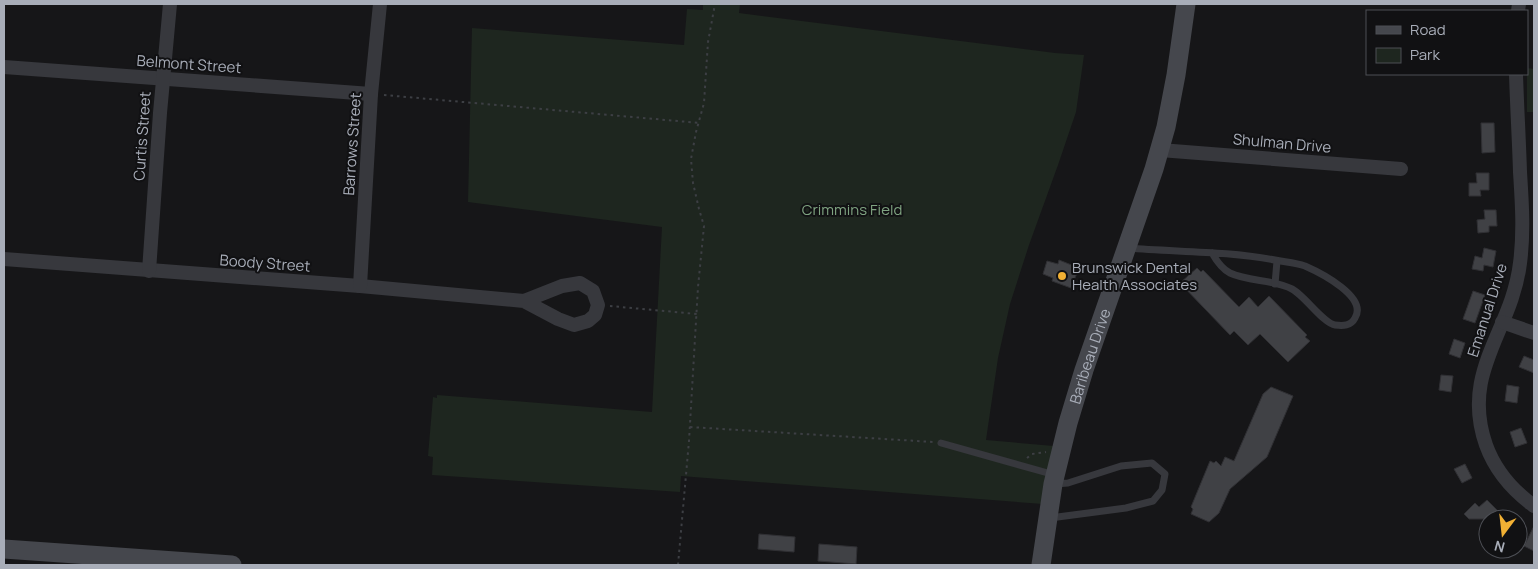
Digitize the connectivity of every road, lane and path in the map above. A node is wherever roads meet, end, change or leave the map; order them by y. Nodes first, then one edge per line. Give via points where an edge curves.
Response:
1 (170, 4) edge
2 (380, 4) edge
3 (715, 4) edge
4 (1186, 4) edge
5 (1514, 4) edge
6 (1520, 4) edge
7 (4, 67) edge
8 (1516, 75) edge
9 (163, 78) junction
10 (371, 94) junction
11 (700, 122) junction
12 (1160, 150) junction
13 (1401, 169) dead end
14 (1127, 248) junction
15 (1212, 253) junction
16 (4, 260) edge
17 (1277, 261) junction
18 (149, 271) junction
19 (1275, 284) junction
20 (360, 286) junction
21 (524, 301) junction
22 (598, 304) junction
23 (697, 314) junction
24 (1502, 322) junction
25 (1534, 333) edge
26 (690, 427) junction
27 (941, 443) joint
28 (1051, 452) dead end
29 (1016, 464) junction
30 (1054, 480) junction
31 (1534, 506) edge
32 (1047, 518) junction
33 (4, 549) edge
34 (232, 565) edge
35 (678, 565) edge
36 (1040, 565) edge

1 - 9 street, Curtis Street
2 - 10 street, Barrows Street
3 - 11 path
4 - 12 street, Baribeau Drive via 1176,75
5 - 6 street
7 - 9 street, Belmont Street
8 - 24 street, Emanual Drive via 1522,238 1517,278
9 - 10 street, Belmont Street
9 - 18 street, Curtis Street
10 - 11 path
10 - 20 street, Barrows Street
11 - 23 path via 691,159 704,226
12 - 13 street, Shulman Drive
12 - 14 street, Baribeau Drive
14 - 15 lane
14 - 30 street, Baribeau Drive via 1068,422
15 - 17 lane
15 - 19 lane via 1229,272
16 - 18 street, Boody Street
17 - 19 lane
17 - 19 lane via 1303,266 1330,278 1352,297 1358,312 1351,323 1332,325 1295,290
18 - 20 street, Boody Street
20 - 21 street, Boody Street
21 - 22 street, Boody Street via 562,286 580,283 593,291
21 - 22 street, Boody Street via 574,325 595,315
22 - 23 path
23 - 26 path
24 - 25 street
24 - 31 street, Emanual Drive via 1481,379 1481,431 1501,474
26 - 27 path
26 - 35 path
27 - 29 lane
28 - 29 path via 1032,454
29 - 30 lane
30 - 32 street, Baribeau Drive
30 - 32 lane via 1068,483 1121,466 1152,463 1165,474 1162,490 1153,502
32 - 36 street, Baribeau Drive
33 - 34 street

